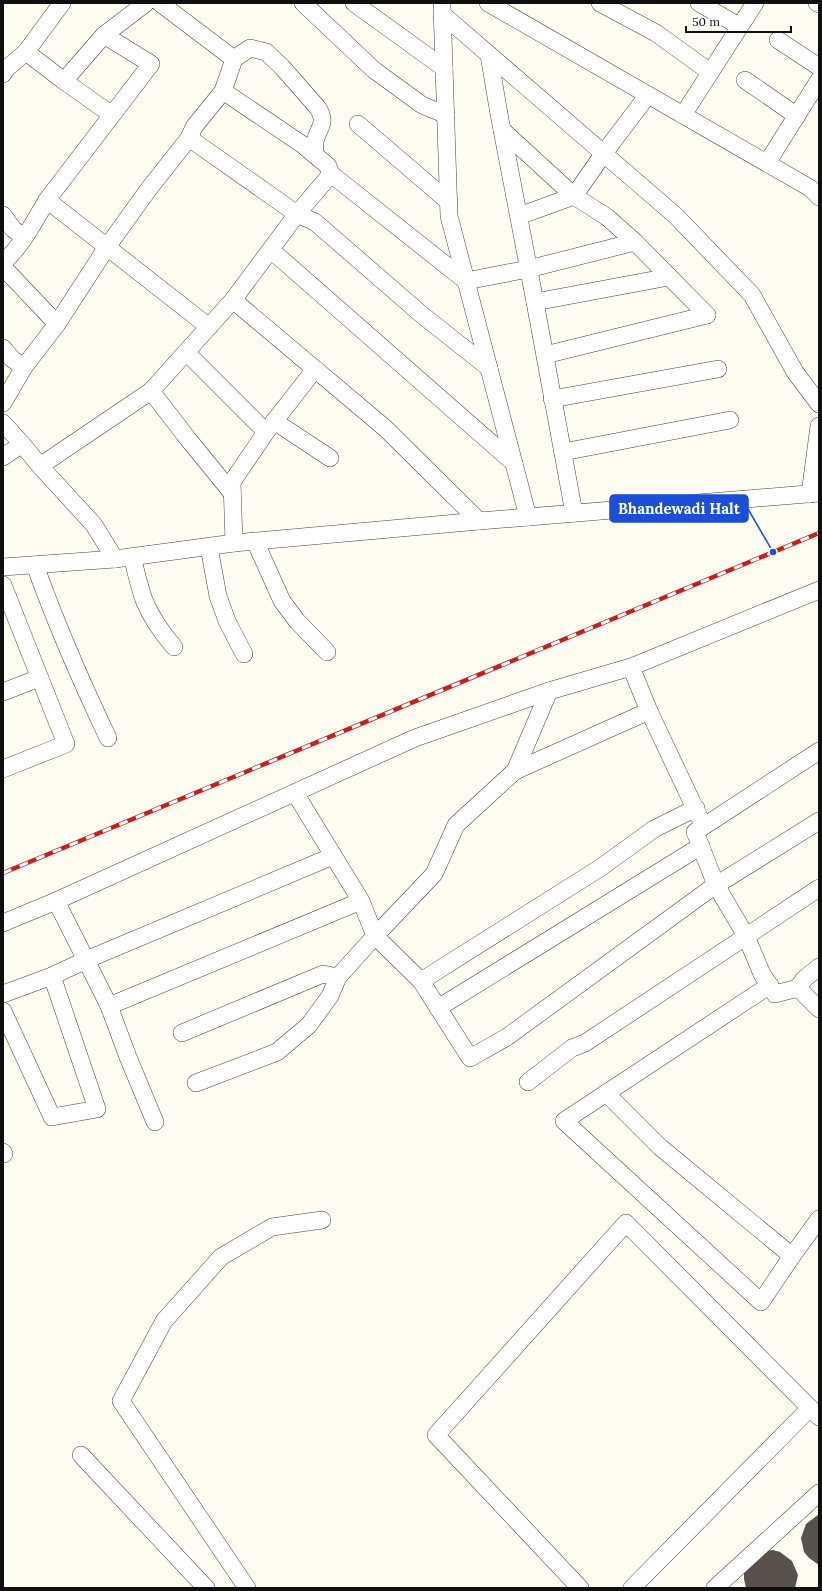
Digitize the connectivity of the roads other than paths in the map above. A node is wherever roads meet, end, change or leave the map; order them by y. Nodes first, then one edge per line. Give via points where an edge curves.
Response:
1 (62, 3) edge
2 (146, 3) edge
3 (160, 3) edge
4 (303, 3) edge
5 (354, 3) edge
6 (488, 3) edge
7 (600, 3) edge
8 (699, 3) edge
9 (755, 3) edge
10 (442, 8) edge
11 (739, 26) junction
12 (104, 35) junction
13 (778, 40) dead end
14 (26, 52) junction
15 (489, 55) junction
16 (234, 59) junction
17 (819, 67) edge
18 (444, 68) junction
19 (4, 70) edge
20 (710, 72) junction
21 (745, 80) dead end
22 (819, 80) edge
23 (64, 81) junction
24 (223, 90) junction
25 (648, 95) junction
26 (112, 115) junction
27 (446, 115) junction
28 (683, 115) junction
29 (797, 116) junction
30 (358, 124) dead end
31 (502, 130) junction
32 (189, 138) junction
33 (604, 153) junction
34 (314, 154) junction
35 (767, 164) junction
36 (331, 174) junction
37 (819, 195) edge
38 (574, 196) junction
39 (48, 200) junction
40 (449, 202) junction
41 (297, 214) junction
42 (3, 215) edge
43 (518, 216) junction
44 (24, 237) junction
45 (635, 242) junction
46 (107, 247) junction
47 (271, 250) junction
48 (3, 262) edge
49 (3, 267) edge
50 (528, 269) junction
51 (669, 277) junction
52 (466, 281) junction
53 (233, 300) junction
54 (535, 302) junction
55 (57, 324) junction
56 (209, 327) junction
57 (3, 348) edge
58 (186, 352) junction
59 (545, 355) junction
60 (24, 367) junction
61 (489, 368) junction
62 (718, 368) dead end
63 (315, 369) junction
64 (151, 391) junction
65 (552, 399) junction
66 (3, 403) edge
67 (819, 404) edge
68 (730, 420) dead end
69 (3, 423) edge
70 (819, 426) edge
71 (270, 427) junction
72 (22, 444) junction
73 (562, 452) junction
74 (3, 457) edge
75 (330, 458) dead end
76 (514, 464) junction
77 (40, 466) junction
78 (232, 493) junction
79 (815, 494) edge
80 (574, 513) junction
81 (528, 517) junction
82 (479, 521) junction
83 (255, 542) junction
84 (234, 543) junction
85 (210, 547) junction
86 (132, 557) junction
87 (115, 559) junction
88 (35, 565) junction
89 (3, 567) edge
90 (3, 585) edge
91 (819, 590) edge
92 (8, 610) edge
93 (174, 647) dead end
94 (327, 652) dead end
95 (244, 654) dead end
96 (631, 667) junction
97 (39, 678) junction
98 (549, 691) junction
99 (3, 692) edge
100 (649, 711) junction
101 (108, 738) dead end
102 (819, 751) edge
103 (3, 769) edge
104 (515, 771) junction
105 (295, 793) junction
106 (696, 808) junction
107 (819, 821) edge
108 (703, 826) junction
109 (701, 846) junction
110 (333, 856) junction
111 (716, 885) junction
112 (819, 888) edge
113 (56, 901) junction
114 (361, 901) junction
115 (3, 923) edge
116 (375, 936) junction
117 (746, 936) junction
118 (86, 960) junction
119 (819, 967) edge
120 (52, 976) junction
121 (338, 977) junction
122 (421, 980) junction
123 (770, 985) junction
124 (798, 988) junction
125 (3, 994) edge
126 (109, 1006) junction
127 (438, 1008) junction
128 (819, 1009) edge
129 (3, 1011) edge
130 (182, 1033) dead end
131 (528, 1082) dead end
132 (196, 1083) dead end
133 (606, 1093) junction
134 (155, 1122) dead end
135 (819, 1219) edge
136 (322, 1220) dead end
137 (792, 1256) junction
138 (815, 1413) edge
139 (81, 1455) dead end
140 (819, 1493) edge
141 (206, 1588) edge
142 (247, 1588) edge
143 (580, 1588) edge
144 (632, 1588) edge
145 (715, 1588) edge

1 - 14 street
2 - 12 street
3 - 16 street
4 - 27 street via 374,70 422,105
5 - 18 street
6 - 25 street
7 - 20 street via 656,33
8 - 11 street
9 - 11 street
10 - 15 street
10 - 18 street
11 - 20 street
12 - 23 street
12 - 26 street via 151,64
13 - 17 street
14 - 19 street
14 - 23 street
15 - 31 street
15 - 33 street
16 - 24 street
16 - 34 street via 250,48 266,52 318,108 323,123 315,140
18 - 27 street
20 - 28 street
21 - 29 street
22 - 29 street
23 - 26 street
24 - 32 street via 194,127
24 - 34 street
25 - 28 street
25 - 33 street
26 - 39 street
27 - 40 street
28 - 35 street
29 - 35 street
30 - 40 street
31 - 38 street
31 - 43 street
32 - 41 street
32 - 46 street
33 - 38 street
33 - 67 street via 676,216 752,295 795,372
34 - 36 street via 328,166
35 - 37 street
36 - 41 street
36 - 52 street
38 - 43 street
38 - 45 street via 607,217
39 - 44 street
39 - 46 street
40 - 52 street via 449,216
41 - 47 street
41 - 61 street via 315,222 421,314
42 - 44 street
43 - 50 street
44 - 48 street via 9,258
45 - 50 street
45 - 51 street
46 - 55 street
46 - 56 street
47 - 53 street
47 - 76 street
49 - 55 street
50 - 52 street
50 - 54 street
51 - 54 street
51 - 59 street via 707,315
52 - 61 street
53 - 56 street
53 - 63 street
54 - 59 street
55 - 60 street
56 - 58 street
57 - 60 street via 12,359
58 - 64 street
58 - 71 street
59 - 65 street
60 - 66 street
61 - 76 street
62 - 65 street
63 - 71 street
63 - 82 street via 385,428
64 - 77 street
64 - 78 street
65 - 73 street
68 - 73 street
69 - 72 street
70 - 79 street
71 - 75 street
71 - 78 street via 232,482
72 - 74 street
72 - 77 street
73 - 80 street
76 - 81 street
77 - 87 street via 94,525
78 - 84 street
79 - 80 street
80 - 81 street
81 - 82 street
82 - 83 street
83 - 84 street
83 - 94 street via 282,601
84 - 85 street
85 - 86 street
85 - 95 street via 218,596 226,621
86 - 87 street
86 - 93 street via 144,599 152,616
87 - 88 street
88 - 89 street
88 - 101 street via 77,671
90 - 92 street
91 - 96 street
92 - 97 street
96 - 98 street
96 - 100 street
97 - 99 street
97 - 103 street via 66,744
98 - 104 street
98 - 105 street via 415,738
100 - 104 street
100 - 106 street
102 - 108 street
104 - 116 street via 456,825 434,874
105 - 110 street
105 - 113 street
106 - 108 street
106 - 122 street via 654,829 600,868
107 - 111 street
108 - 109 street via 695,832
109 - 111 street
109 - 127 street
110 - 114 street
110 - 118 street
111 - 117 street
111 - 127 street via 507,1037 470,1058
112 - 117 street
113 - 115 street
113 - 118 street
114 - 116 street
114 - 126 street
116 - 121 street
116 - 122 street
117 - 123 street via 762,974
117 - 131 street via 585,1043 572,1048
118 - 120 street
118 - 126 street
119 - 124 street via 804,979
120 - 125 street
120 - 129 street via 97,1109 52,1118
121 - 130 street via 323,974
121 - 132 street via 330,996 309,1025 277,1052
122 - 127 street
123 - 124 street via 776,994
123 - 133 street
124 - 128 street
126 - 134 street
133 - 137 street via 660,1147
133 - 137 street via 564,1121 761,1302
135 - 137 street
136 - 142 street via 272,1227 221,1257 164,1321 121,1401
138 - 143 street via 626,1223 436,1435
138 - 144 street
139 - 141 street
140 - 145 street

